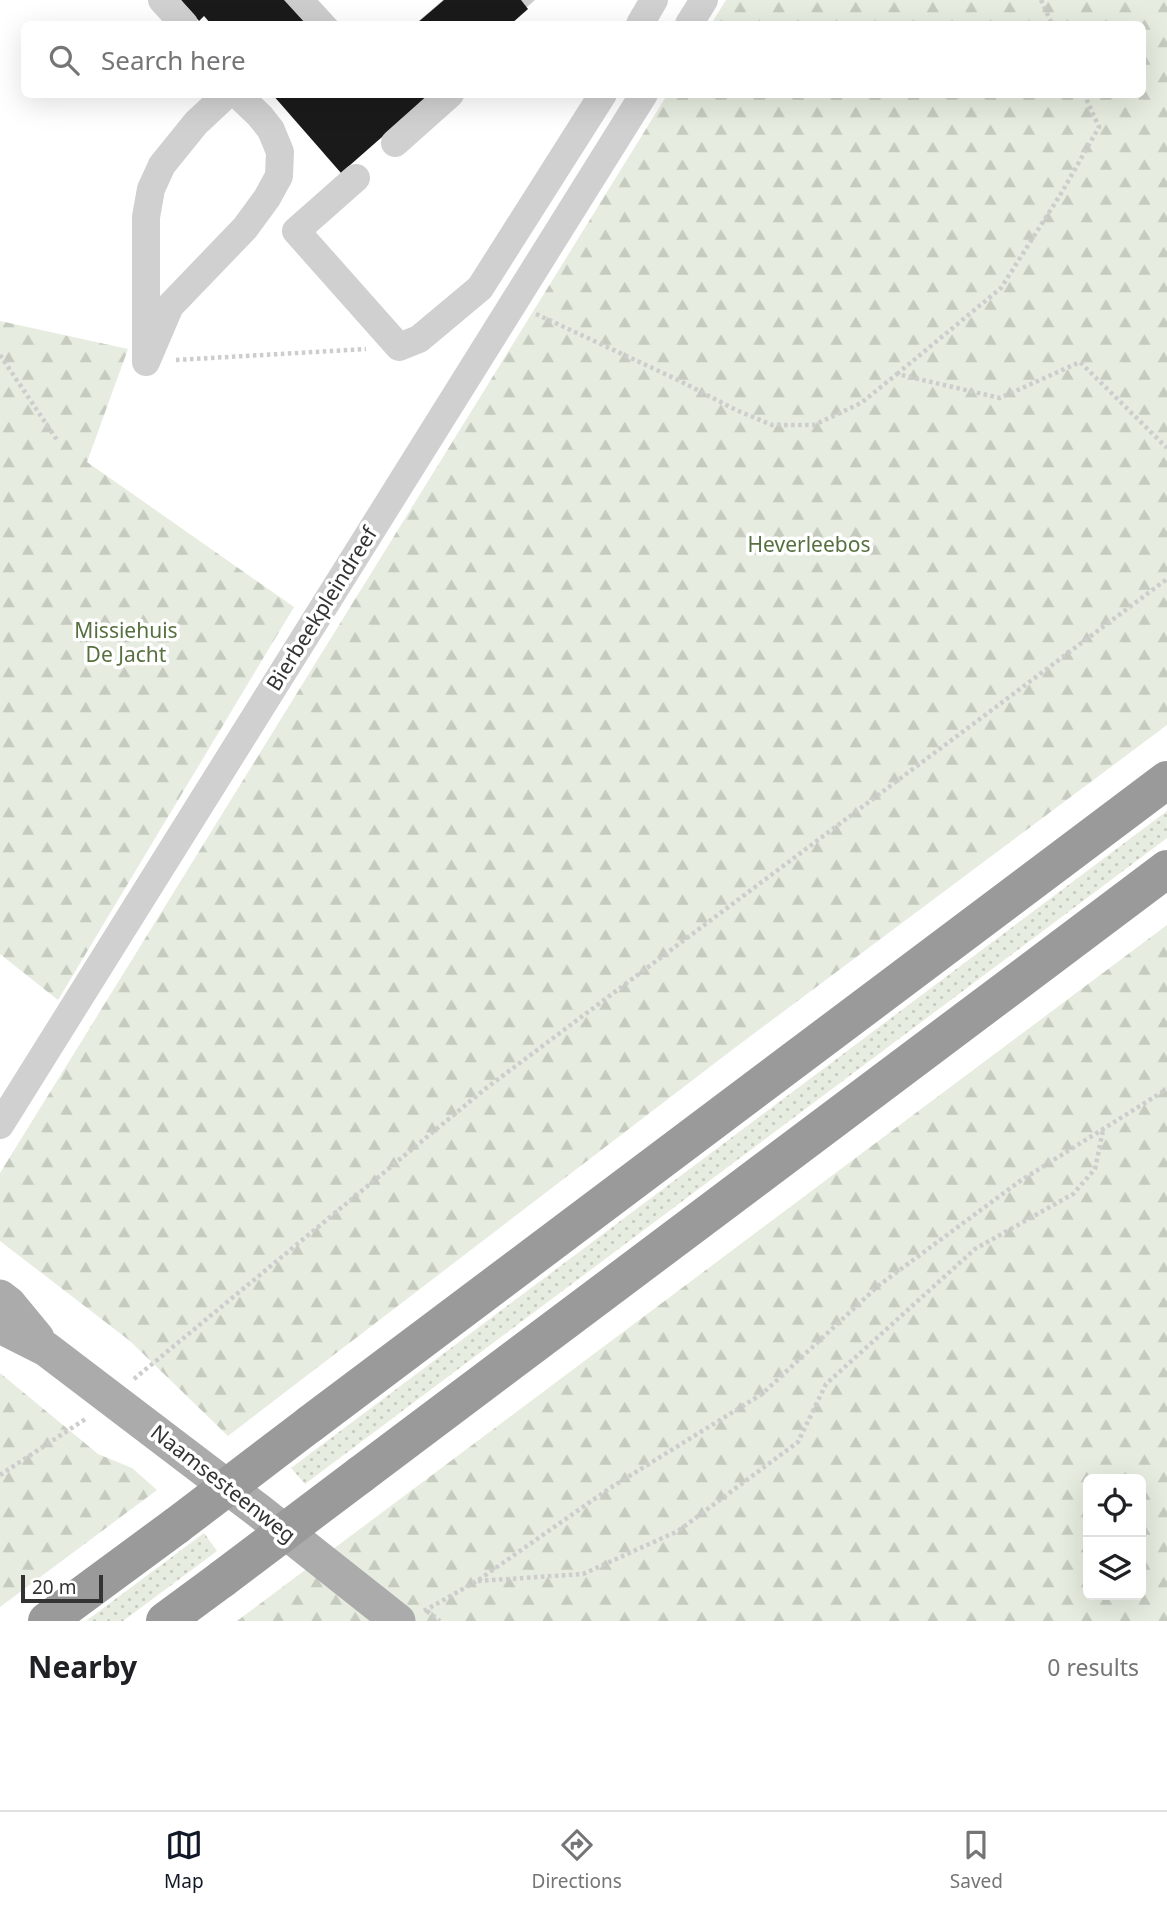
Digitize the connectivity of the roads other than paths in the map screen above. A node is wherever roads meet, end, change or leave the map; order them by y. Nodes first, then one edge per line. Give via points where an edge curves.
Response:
1 (162, 0) edge
2 (654, 0) edge
3 (704, 0) edge
4 (181, 21) edge
5 (642, 21) edge
6 (691, 21) edge
7 (223, 98) edge
8 (241, 98) edge
9 (446, 98) edge
10 (600, 98) edge
11 (642, 98) edge
12 (395, 143) dead end
13 (356, 178) dead end
14 (1167, 780) edge
15 (1167, 869) edge
16 (0, 1125) edge
17 (0, 1297) edge
18 (0, 1326) edge
19 (46, 1349) junction
20 (409, 1618) edge
21 (47, 1621) edge
22 (165, 1621) edge

1 - 4 lane
2 - 5 lane
3 - 6 lane
7 - 8 lane via 195,123 162,165 151,189 146,217 146,362 170,306 245,228 279,176 280,152 271,130
9 - 12 lane
10 - 13 lane via 480,288 419,339 399,347 296,231
11 - 16 lane, Bierbeekpleindreef
14 - 21 highway, bridge
15 - 22 highway, bridge
17 - 19 main road, Naamsesteenweg
18 - 19 main road, Naamsesteenweg
19 - 20 main road, Naamsesteenweg

